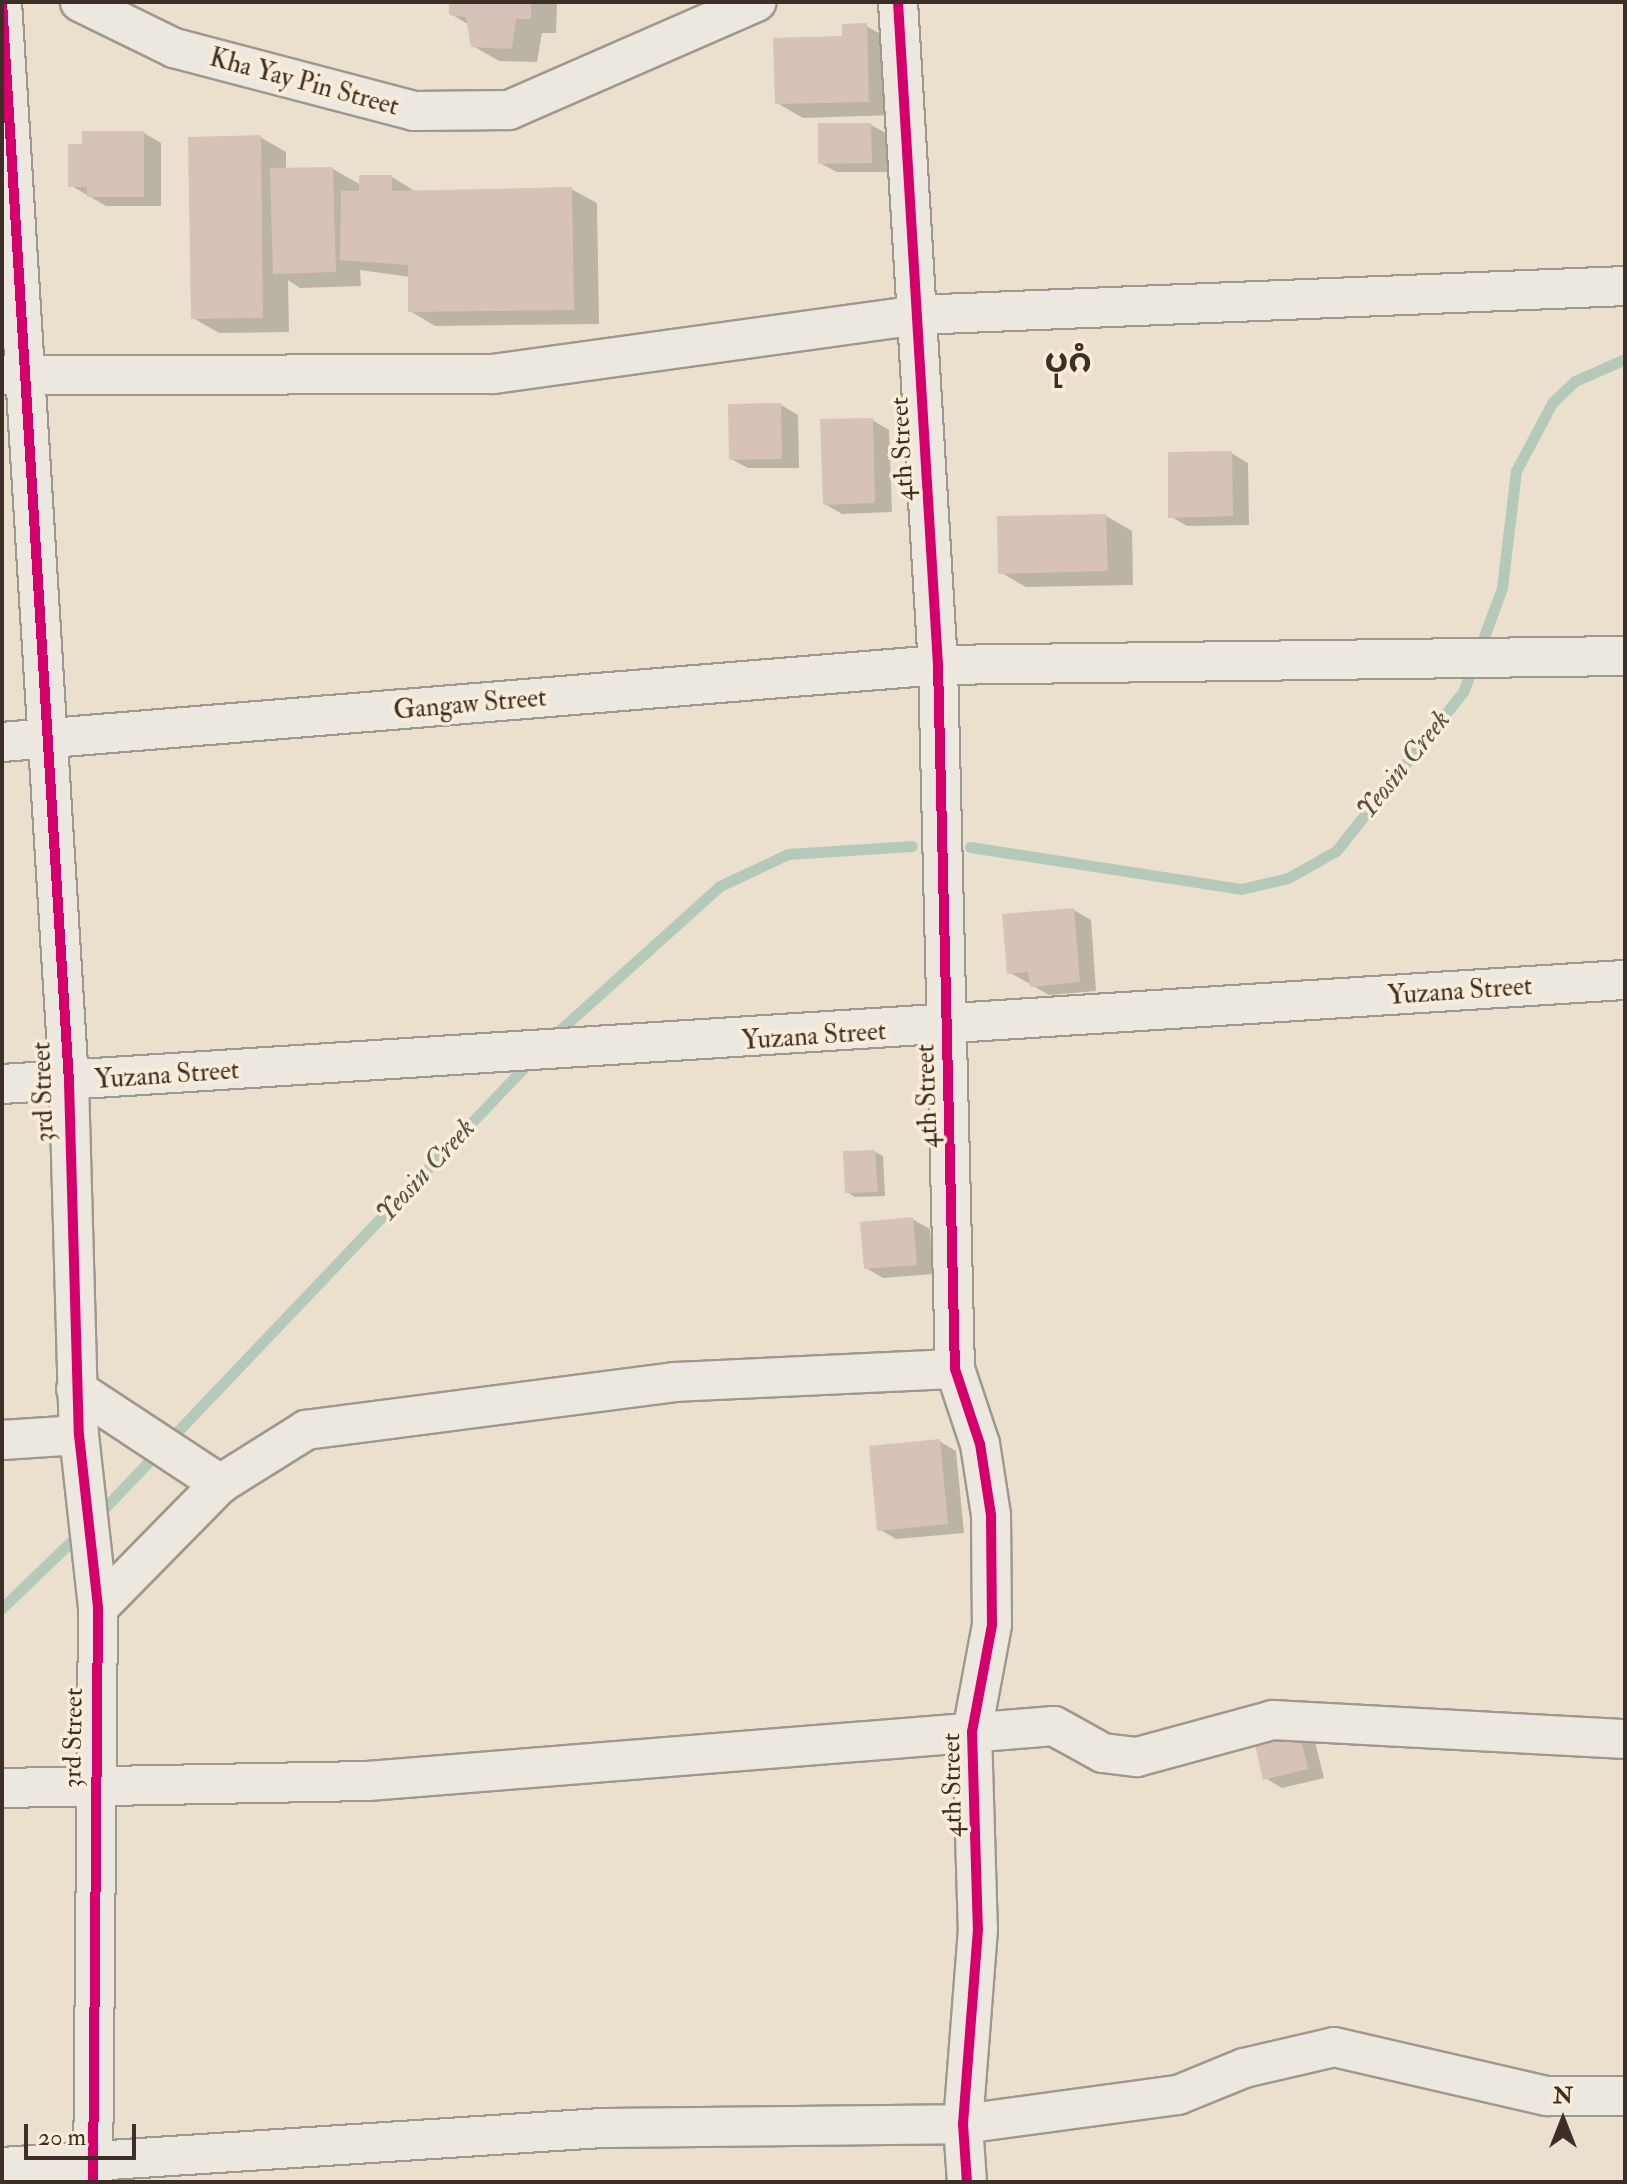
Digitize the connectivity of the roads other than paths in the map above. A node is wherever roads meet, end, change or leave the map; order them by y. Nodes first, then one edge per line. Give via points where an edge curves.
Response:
1 (2, 2) edge
2 (80, 2) edge
3 (756, 2) edge
4 (898, 2) edge
5 (1625, 286) edge
6 (916, 315) junction
7 (12, 374) edge
8 (1625, 656) edge
9 (938, 665) junction
10 (43, 740) junction
11 (2, 742) edge
12 (1625, 980) edge
13 (948, 1028) junction
14 (69, 1083) junction
15 (2, 1084) edge
16 (955, 1369) junction
17 (76, 1389) junction
18 (79, 1435) junction
19 (2, 1440) edge
20 (220, 1484) junction
21 (98, 1608) junction
22 (972, 1732) junction
23 (1625, 1739) edge
24 (95, 1787) junction
25 (2, 1788) edge
26 (1625, 2096) edge
27 (963, 2124) junction
28 (2, 2167) edge
29 (93, 2174) edge
30 (967, 2182) edge

1 - 7 street, 3rd Street
2 - 3 street, Kha Yay Pin Street via 174,48 414,111 509,110
4 - 6 street, 4th Street
5 - 6 street
6 - 7 street via 493,374
6 - 9 street, 4th Street
7 - 10 street, 3rd Street
8 - 9 street, Gangaw Street
9 - 10 street, Gangaw Street
9 - 13 street, 4th Street
10 - 11 street, Gangaw Street
10 - 14 street, 3rd Street
12 - 13 street, Yuzana Street
13 - 14 street, Yuzana Street
13 - 16 street, 4th Street
14 - 15 street, Yuzana Street
14 - 17 street, 3rd Street
16 - 20 street via 675,1382 306,1430
16 - 22 street, 4th Street via 980,1444 991,1515 992,1625
17 - 18 street, 3rd Street
17 - 20 street via 125,1415
18 - 19 street
18 - 21 street, 3rd Street via 88,1556
20 - 21 street
21 - 24 street, 3rd Street
22 - 23 street via 1065,1727 1103,1753 1137,1757 1273,1720
22 - 24 street via 368,1781
22 - 27 street, 4th Street via 978,1929
24 - 25 street
24 - 29 street, 3rd Street
26 - 27 street via 1547,2096 1334,2047 1244,2068 1178,2095
27 - 29 street via 602,2128 180,2152
27 - 30 street, 4th Street
28 - 29 street

